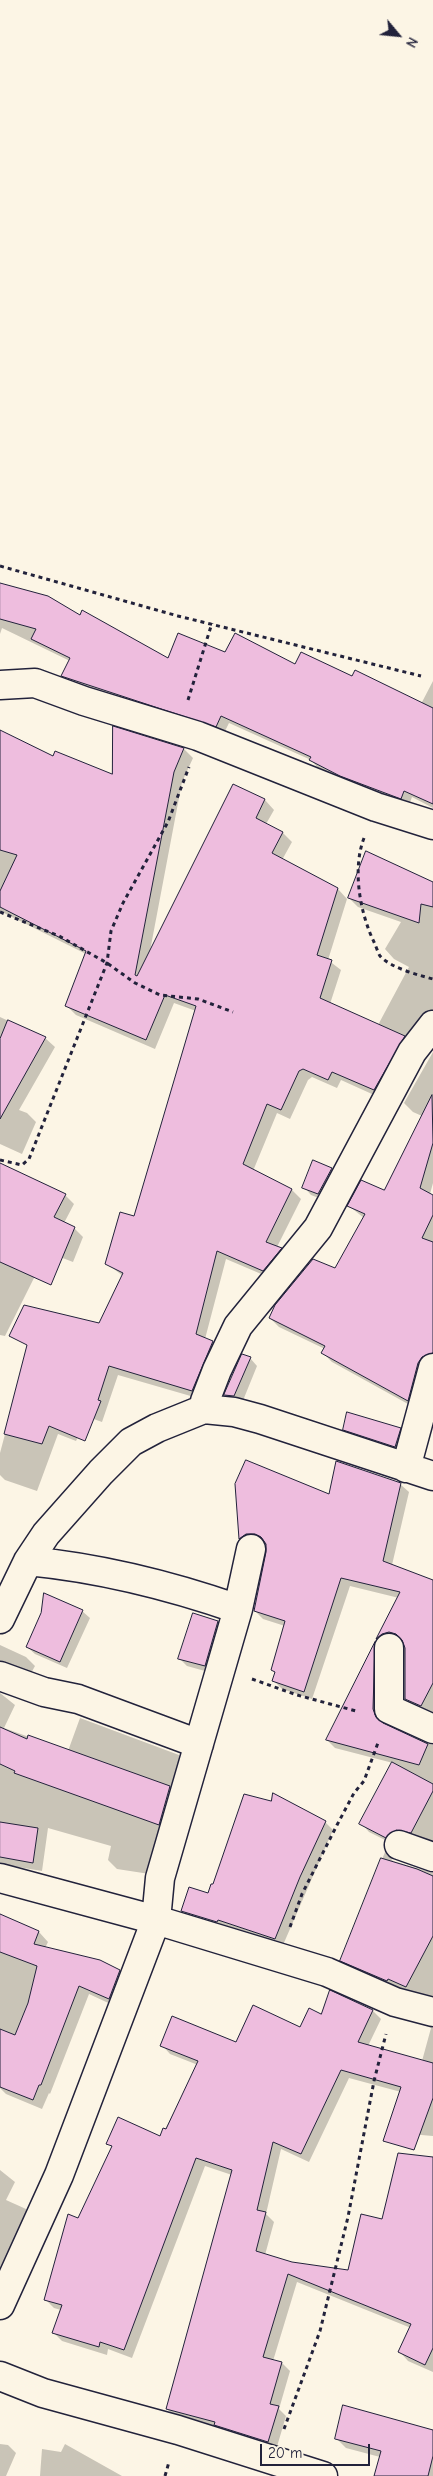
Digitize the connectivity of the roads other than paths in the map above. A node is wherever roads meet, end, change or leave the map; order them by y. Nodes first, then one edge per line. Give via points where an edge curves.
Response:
1 (0, 685) edge
2 (433, 824) edge
3 (433, 1025) edge
4 (433, 1368) edge
5 (204, 1409) junction
6 (406, 1468) junction
7 (433, 1476) edge
8 (251, 1549) dead end
9 (28, 1561) junction
10 (238, 1609) junction
11 (0, 1619) edge
12 (389, 1648) dead end
13 (0, 1676) edge
14 (433, 1730) edge
15 (199, 1744) junction
16 (399, 1845) dead end
17 (433, 1856) edge
18 (0, 1878) edge
19 (156, 1920) junction
20 (433, 2012) edge
21 (0, 2305) edge
22 (0, 2376) edge
23 (323, 2476) edge

1 - 2 street via 35,683 188,734 376,807
3 - 5 street via 412,1052 318,1228 238,1326
4 - 6 street
5 - 6 street via 260,1419
5 - 9 street via 131,1442 64,1511
6 - 7 street
8 - 10 street
9 - 10 street via 153,1582
9 - 11 street
10 - 15 street
12 - 14 street via 388,1713
13 - 15 street via 44,1692 78,1699
15 - 19 street via 160,1878
16 - 17 street
18 - 19 street
19 - 20 street via 326,1972 395,2002
19 - 21 street via 59,2176
22 - 23 street via 43,2393 178,2430

